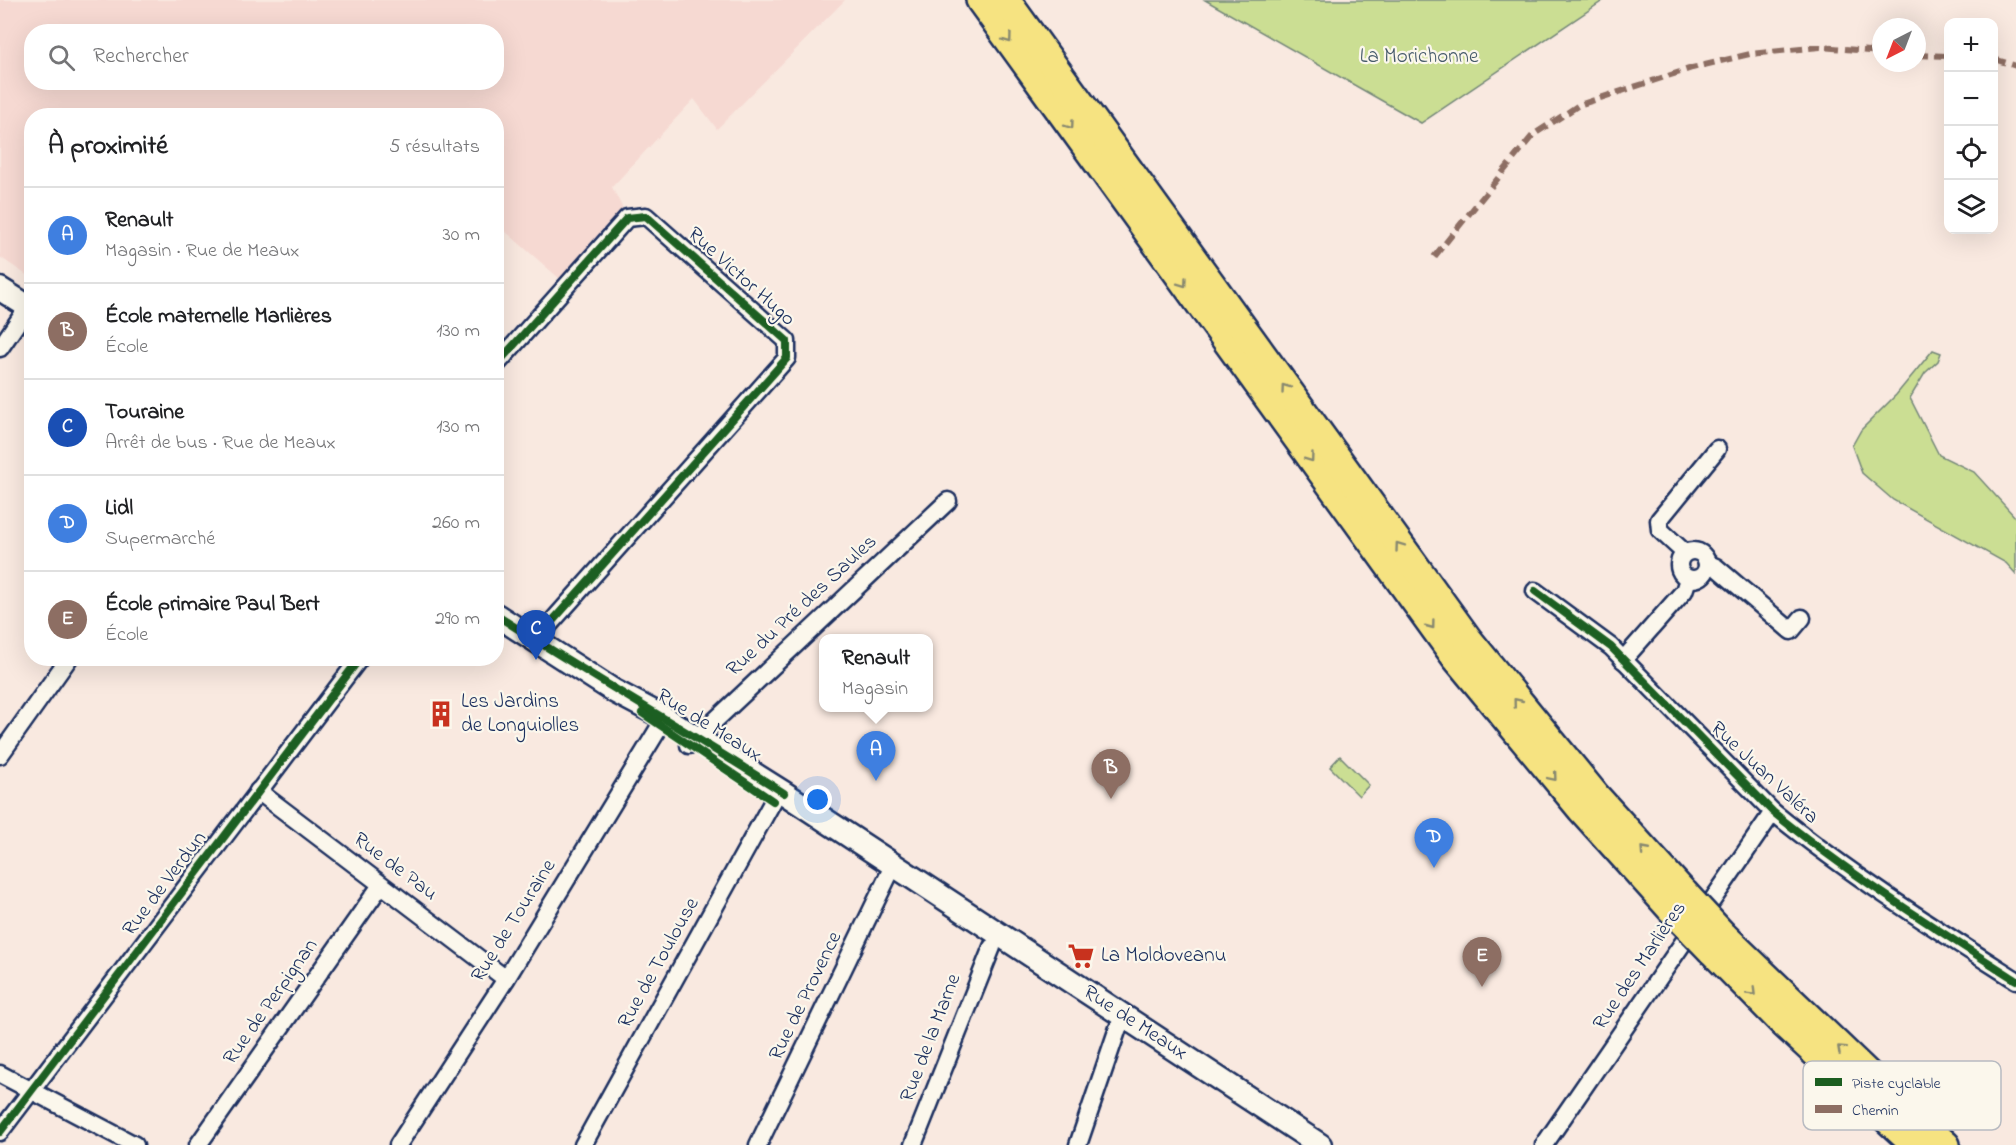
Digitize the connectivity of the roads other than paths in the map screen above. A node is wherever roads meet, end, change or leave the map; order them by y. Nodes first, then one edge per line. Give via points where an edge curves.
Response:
1 (980, 0) edge
2 (1006, 0) edge
3 (0, 289) edge
4 (24, 304) edge
5 (24, 316) edge
6 (0, 348) edge
7 (504, 356) edge
8 (1718, 449) dead end
9 (948, 501) dead end
10 (1685, 554) junction
11 (1707, 563) junction
12 (1688, 579) junction
13 (1535, 591) dead end
14 (1802, 618) dead end
15 (504, 620) edge
16 (538, 641) junction
17 (1623, 660) junction
18 (63, 666) edge
19 (354, 666) edge
20 (662, 722) junction
21 (692, 741) junction
22 (0, 755) edge
23 (258, 791) junction
24 (773, 801) junction
25 (1773, 812) junction
26 (891, 871) junction
27 (381, 885) junction
28 (1678, 901) junction
29 (1717, 942) junction
30 (992, 947) junction
31 (506, 979) junction
32 (2016, 980) edge
33 (1121, 1022) junction
34 (1824, 1061) edge
35 (1854, 1061) edge
36 (0, 1074) edge
37 (1212, 1082) junction
38 (32, 1090) junction
39 (1899, 1130) edge
40 (1929, 1130) edge
41 (0, 1132) edge
42 (135, 1145) edge
43 (198, 1145) edge
44 (398, 1145) edge
45 (583, 1145) edge
46 (758, 1145) edge
47 (913, 1145) edge
48 (1078, 1145) edge
49 (1296, 1145) edge
50 (1320, 1145) edge
51 (1544, 1145) edge
52 (1915, 1145) edge
53 (1946, 1145) edge

1 -> 28 highway via 1456,658 1581,809
28 -> 2 highway via 1468,639
3 - 4 main road
5 - 6 street
7 - 16 street, Rue Victor Hugo via 627,218 646,216 787,341 787,357
8 - 10 street via 1659,520 1660,530
9 - 21 street, Rue du Pré des Saules
10 - 11 street via 1698,552
10 - 12 street via 1678,565
11 - 12 street via 1702,576
11 - 14 street via 1791,631
12 - 17 street via 1684,591
13 - 17 street, Rue Juan Valéra
15 - 16 main road, Rue de Meaux
16 - 20 main road, Rue de Meaux
17 - 25 street, Rue Juan Valéra
18 - 22 street
19 - 23 street, Rue de Verdun
20 - 21 main road, Rue de Meaux
20 - 31 street, Rue de Touraine
21 - 24 main road, Rue de Meaux
21 - 26 main road, Rue de Meaux
23 - 27 street, Rue de Pau
23 - 38 street, Rue de Verdun
24 - 26 main road, Rue de Meaux
24 - 45 street, Rue de Toulouse
25 - 32 street, Rue Juan Valéra via 1899,905
25 - 51 street, Rue des Marlières
26 - 30 main road, Rue de Meaux
26 - 33 main road, Rue de Meaux
26 - 46 street, Rue de Provence
27 - 31 street, Rue de Pau
27 - 43 street, Rue de Perpignan
28 - 29 highway, bridge
29 -> 34 highway via 1783,1023
35 -> 29 highway
30 - 33 main road, Rue de Meaux
30 - 47 street, Rue de la Marne
31 - 44 street, Rue de Touraine
33 - 37 main road, Rue de Meaux
33 - 37 main road, Rue de Meaux via 1165,1060 1183,1064
33 - 48 street
36 - 38 street
37 - 49 main road, Rue de Meaux
37 - 50 main road, Rue de Meaux
38 - 41 street, Rue de Verdun
38 - 42 street
39 -> 52 highway
53 -> 40 highway

